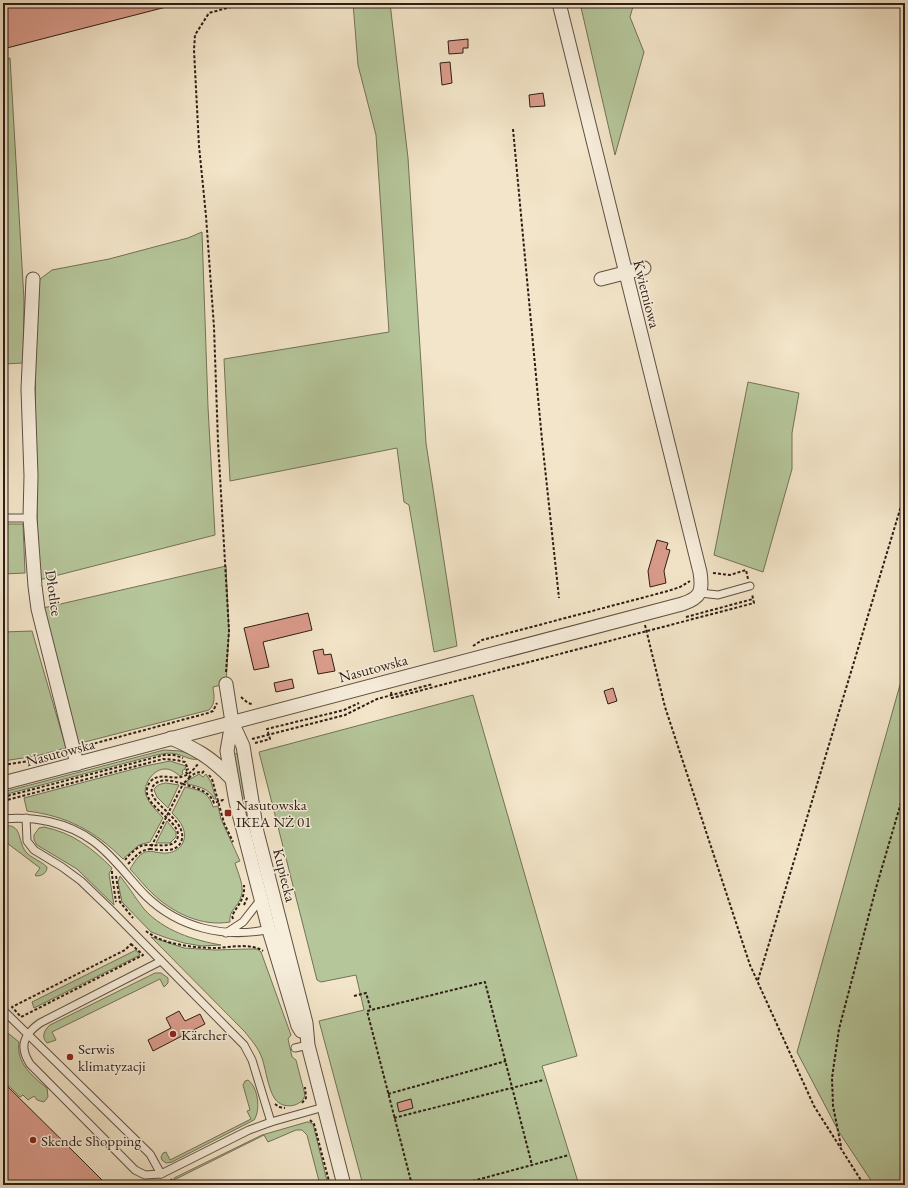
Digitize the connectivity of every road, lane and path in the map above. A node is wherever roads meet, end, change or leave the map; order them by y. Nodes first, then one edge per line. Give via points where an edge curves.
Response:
1 (246, 3) edge
2 (558, 3) edge
3 (513, 129) dead end
4 (644, 268) dead end
5 (625, 273) junction
6 (33, 279) dead end
7 (601, 279) dead end
8 (905, 493) edge
9 (3, 518) edge
10 (30, 518) junction
11 (692, 579) dead end
12 (750, 586) dead end
13 (700, 593) junction
14 (559, 598) dead end
15 (753, 599) dead end
16 (642, 614) junction
17 (684, 617) dead end
18 (646, 627) junction
19 (639, 629) dead end
20 (472, 646) dead end
21 (436, 683) dead end
22 (226, 684) joint
23 (240, 694) dead end
24 (217, 700) dead end
25 (256, 704) dead end
26 (232, 722) junction
27 (171, 738) junction
28 (241, 742) junction
29 (74, 749) junction
30 (204, 754) junction
31 (187, 759) dead end
32 (192, 762) dead end
33 (77, 764) junction
34 (3, 765) edge
35 (197, 765) junction
36 (190, 777) dead end
37 (231, 778) junction
38 (3, 783) edge
39 (183, 784) junction
40 (60, 786) dead end
41 (905, 789) edge
42 (3, 797) edge
43 (3, 801) edge
44 (218, 802) junction
45 (225, 807) dead end
46 (168, 812) junction
47 (26, 818) junction
48 (166, 818) junction
49 (3, 819) edge
50 (234, 844) dead end
51 (152, 845) junction
52 (150, 849) junction
53 (128, 864) dead end
54 (119, 865) junction
55 (116, 874) dead end
56 (246, 880) dead end
57 (243, 882) dead end
58 (248, 887) dead end
59 (254, 897) junction
60 (117, 904) dead end
61 (243, 906) dead end
62 (121, 909) dead end
63 (131, 919) dead end
64 (135, 920) dead end
65 (233, 920) dead end
66 (282, 927) junction
67 (269, 930) junction
68 (226, 933) junction
69 (149, 938) dead end
70 (131, 944) joint
71 (263, 951) dead end
72 (161, 961) junction
73 (757, 981) junction
74 (354, 996) dead end
75 (3, 1010) edge
76 (371, 1010) junction
77 (27, 1034) junction
78 (308, 1045) junction
79 (295, 1048) dead end
80 (506, 1061) junction
81 (542, 1080) dead end
82 (305, 1086) dead end
83 (512, 1087) junction
84 (388, 1094) junction
85 (272, 1102) dead end
86 (298, 1106) dead end
87 (324, 1107) junction
88 (286, 1109) dead end
89 (394, 1118) junction
90 (271, 1122) junction
91 (314, 1124) dead end
92 (841, 1148) junction
93 (570, 1156) dead end
94 (532, 1165) junction
95 (161, 1174) junction
96 (330, 1185) edge
97 (344, 1185) edge
98 (412, 1185) edge
99 (458, 1185) edge
100 (864, 1185) edge

1 - 22 path via 209,13 195,35 194,42 199,146 214,327 229,631
2 - 5 street, Kwietniowa
3 - 14 path
4 - 5 street
5 - 7 street
5 - 13 street, Kwietniowa via 700,572
6 - 10 street, Dłotlice via 28,389
8 - 73 path
9 - 10 lane
10 - 29 street, Dłotlice via 38,609
11 - 20 path via 674,589 482,640
12 - 13 lane via 718,595
13 - 16 street, Nasutowska via 689,601
15 - 17 path
16 - 18 path
16 - 26 street, Nasutowska
18 - 19 path
18 - 73 path via 666,707
21 - 28 path via 377,699 345,715
22 - 26 street
23 - 25 path via 248,703
24 - 29 path via 213,711 208,713
26 - 27 street, Nasutowska
26 - 28 street, Kupiecka
26 - 37 street, Kupiecka via 227,746
27 - 30 street
27 - 33 street, Nasutowska
28 - 66 street, Kupiecka via 258,832
29 - 33 street, Dłotlice
29 - 34 path
30 - 35 path
30 - 37 street
31 - 42 path via 164,755
32 - 35 path
33 - 38 street, Nasutowska
35 - 44 path via 212,779
35 - 48 path via 184,776 157,777 150,782 147,793
36 - 39 path
37 - 59 street, Kupiecka
39 - 44 path via 201,789 214,803
39 - 46 path
39 - 46 path via 168,780 155,783 152,788 151,793
40 - 43 path
41 - 92 path via 839,1029 832,1078 833,1106
44 - 45 path via 223,800
44 - 50 path
46 - 48 path
46 - 52 path via 179,825 182,836 180,842 171,849
47 - 49 lane
47 - 54 lane via 56,823 82,834
47 - 72 lane via 27,841 34,850 81,881
48 - 51 path
48 - 51 path via 174,826 178,834 177,839 167,846
51 - 52 path
51 - 54 path via 140,846
52 - 53 path via 139,853
54 - 60 path via 112,870
54 - 68 lane via 146,896 170,914 200,928
55 - 64 path via 120,902
56 - 58 path
57 - 65 path via 243,899 232,916
59 - 61 path
59 - 67 street, Kupiecka
59 - 68 lane via 243,922
62 - 63 path
66 - 67 lane
66 - 78 street, Kupiecka via 306,1023
67 - 68 lane via 242,934
67 - 78 street, Kupiecka via 298,1026
69 - 71 path via 145,930 151,935 184,945 215,948 250,946
70 - 70 path via 125,950 12,1008 21,1017 143,955
72 - 77 lane via 40,1023
72 - 90 lane via 249,1052
73 - 92 path via 814,1106
74 - 76 path via 366,993
75 - 77 lane
76 - 80 path via 485,982
76 - 84 path via 367,1011
77 - 95 lane via 150,1154
77 - 95 lane via 24,1047 30,1064 135,1170 145,1175
78 - 79 lane
78 - 87 street, Kupiecka
80 - 83 path
80 - 84 path
81 - 83 path
82 - 86 path via 306,1098
83 - 89 path
83 - 94 path
84 - 89 path
85 - 88 path
87 - 90 lane
87 - 97 street, Kupiecka
89 - 98 path
90 - 95 lane via 249,1130
91 - 96 path
92 - 100 path
93 - 94 path
94 - 99 path

